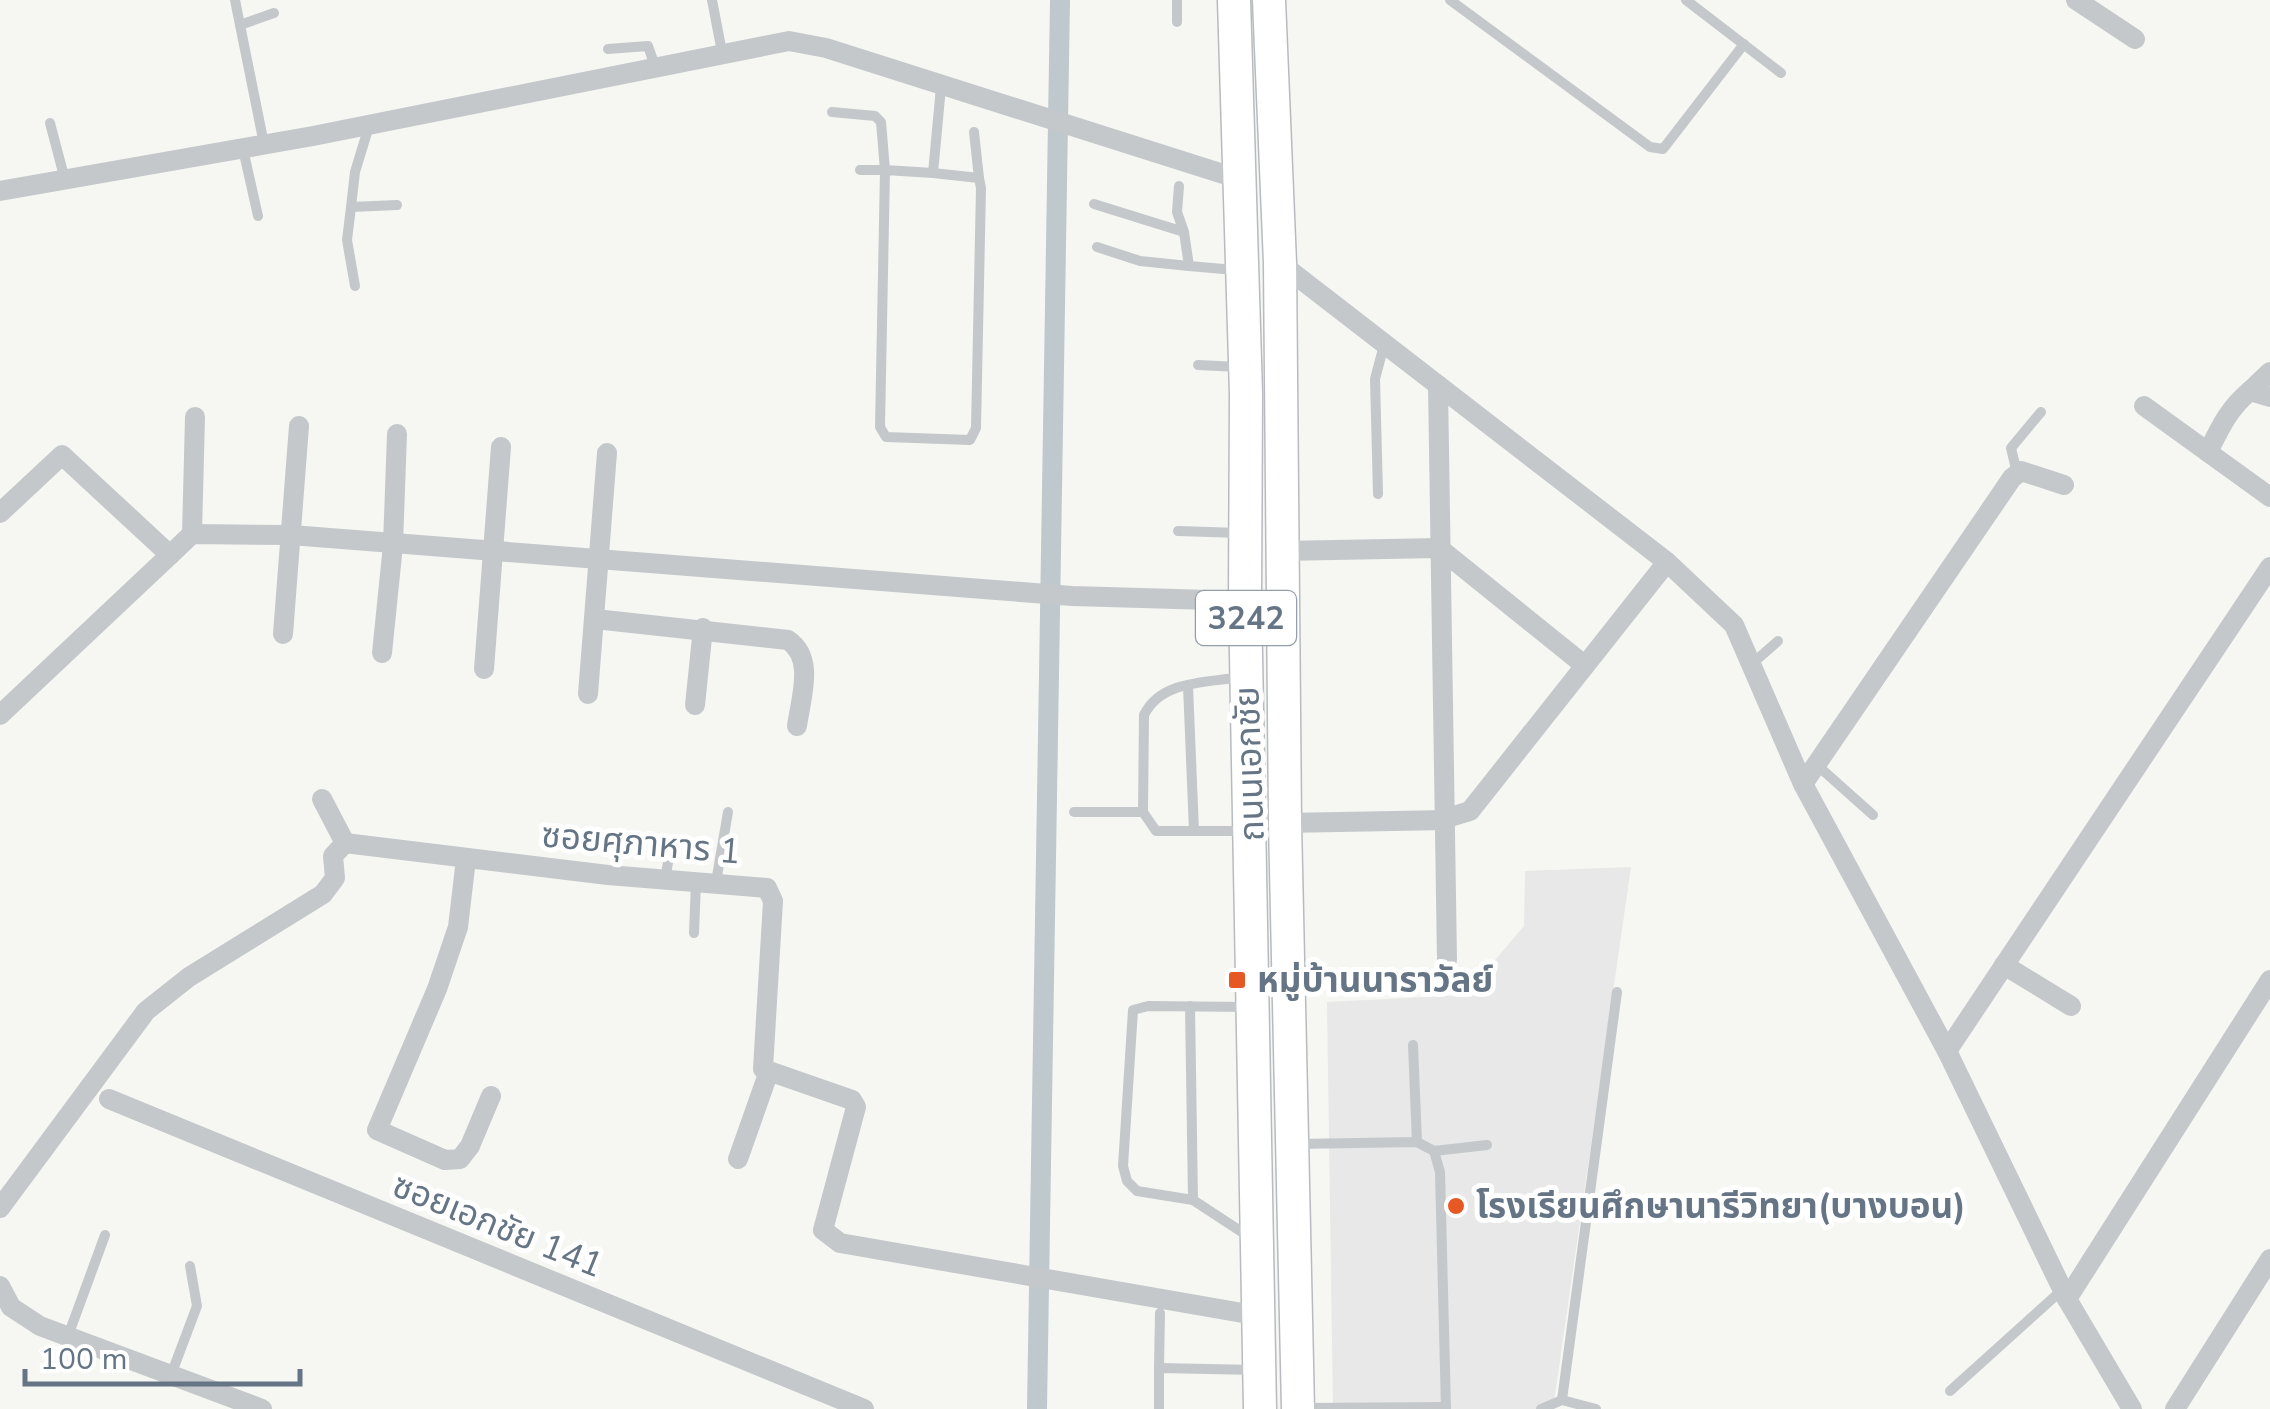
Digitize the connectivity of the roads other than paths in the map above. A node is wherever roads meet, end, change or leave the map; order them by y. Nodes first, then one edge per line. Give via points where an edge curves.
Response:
1 (236, 0) edge
2 (712, 0) edge
3 (1176, 0) edge
4 (1234, 0) edge
5 (1269, 0) edge
6 (1450, 0) edge
7 (1686, 0) edge
8 (2091, 4) edge
9 (274, 13) dead end
10 (1178, 22) dead end
11 (240, 25) junction
12 (2135, 39) dead end
13 (1744, 44) junction
14 (608, 49) dead end
15 (722, 52) junction
16 (656, 66) junction
17 (1781, 74) dead end
18 (941, 87) junction
19 (832, 112) dead end
20 (50, 123) dead end
21 (369, 125) junction
22 (974, 132) dead end
23 (264, 144) junction
24 (243, 149) junction
25 (860, 170) dead end
26 (885, 170) junction
27 (932, 173) junction
28 (979, 178) junction
29 (1239, 178) junction
30 (65, 180) junction
31 (1179, 186) dead end
32 (0, 191) edge
33 (1094, 204) dead end
34 (397, 205) dead end
35 (351, 207) junction
36 (258, 216) dead end
37 (1184, 232) junction
38 (1097, 246) dead end
39 (1241, 260) junction
40 (1280, 263) junction
41 (1188, 266) junction
42 (354, 286) dead end
43 (1385, 344) junction
44 (1198, 365) dead end
45 (1245, 367) junction
46 (2270, 372) edge
47 (1438, 385) junction
48 (2260, 394) edge
49 (2144, 406) dead end
50 (2040, 412) dead end
51 (194, 418) dead end
52 (299, 426) dead end
53 (398, 434) dead end
54 (500, 447) dead end
55 (2208, 452) junction
56 (606, 453) dead end
57 (2017, 473) junction
58 (2064, 485) dead end
59 (1378, 494) dead end
60 (2270, 498) edge
61 (0, 513) edge
62 (1178, 532) dead end
63 (1246, 533) junction
64 (192, 534) junction
65 (291, 535) junction
66 (393, 545) junction
67 (1439, 548) junction
68 (494, 551) junction
69 (1282, 551) junction
70 (170, 555) junction
71 (596, 559) junction
72 (1666, 562) junction
73 (2270, 568) edge
74 (1245, 601) junction
75 (595, 619) junction
76 (703, 628) junction
77 (283, 634) dead end
78 (1778, 641) dead end
79 (382, 653) dead end
80 (1754, 662) junction
81 (1584, 664) junction
82 (484, 668) dead end
83 (1246, 676) junction
84 (1188, 686) junction
85 (588, 694) dead end
86 (694, 704) dead end
87 (0, 715) edge
88 (797, 726) dead end
89 (1816, 765) junction
90 (1804, 784) junction
91 (322, 799) dead end
92 (728, 812) dead end
93 (1074, 812) dead end
94 (1142, 812) junction
95 (1873, 815) dead end
96 (1447, 819) junction
97 (1285, 822) junction
98 (1194, 831) junction
99 (1251, 831) junction
100 (344, 843) junction
101 (671, 846) dead end
102 (466, 860) junction
103 (665, 879) junction
104 (706, 882) junction
105 (694, 933) dead end
106 (1447, 960) dead end
107 (2004, 965) junction
108 (2270, 980) edge
109 (1617, 992) dead end
110 (1190, 1006) junction
111 (2071, 1006) dead end
112 (1254, 1007) junction
113 (1413, 1045) dead end
114 (1947, 1051) junction
115 (768, 1074) junction
116 (491, 1096) dead end
117 (108, 1099) dead end
118 (1416, 1142) junction
119 (1290, 1144) junction
120 (1487, 1145) dead end
121 (1434, 1151) junction
122 (738, 1159) dead end
123 (1193, 1200) junction
124 (0, 1208) edge
125 (105, 1235) dead end
126 (1260, 1244) junction
127 (2270, 1259) edge
128 (190, 1266) dead end
129 (0, 1286) edge
130 (2065, 1294) junction
131 (1160, 1313) dead end
132 (1260, 1316) junction
133 (68, 1337) junction
134 (1158, 1368) junction
135 (1258, 1370) junction
136 (171, 1376) junction
137 (1950, 1391) dead end
138 (1562, 1400) junction
139 (1354, 1406) edge
140 (1446, 1408) edge
141 (262, 1409) edge
142 (864, 1409) edge
143 (1159, 1409) edge
144 (1260, 1409) edge
145 (1298, 1409) edge
146 (1541, 1409) edge
147 (1596, 1409) edge
148 (2132, 1409) edge
149 (2175, 1409) edge

1 - 11 lane
2 - 15 lane
3 - 10 lane
4 - 29 main road, ถนนเอกชัย / 3242
5 - 40 main road, ถนนเอกชัย / 3242
6 - 13 lane via 1650,147 1663,149
7 - 13 lane
8 - 12 street
9 - 11 lane
11 - 23 lane
13 - 17 lane
14 - 16 lane via 648,46
15 - 16 street
15 - 18 street via 806,43
16 - 21 street
18 - 27 lane
18 - 29 street
19 - 26 lane via 879,118
20 - 30 lane
21 - 23 street
21 - 35 lane
22 - 28 lane
23 - 24 street
24 - 30 street
24 - 36 lane
25 - 26 lane
26 - 27 lane
26 - 28 lane via 880,427 886,437 974,436
27 - 28 lane
29 - 39 main road, ถนนเอกชัย / 3242
30 - 32 street
31 - 37 lane
33 - 37 lane
34 - 35 lane
35 - 42 lane via 347,240
37 - 41 lane
38 - 41 lane
39 - 40 main road
39 - 41 lane
39 - 45 main road, ถนนเอกชัย / 3242
40 - 43 street
40 - 69 main road, ถนนเอกชัย / 3242
43 - 47 street
43 - 59 lane via 1375,379
44 - 45 lane
45 - 63 main road, ถนนเอกชัย / 3242
46 - 48 street
47 - 67 street
47 - 72 street
48 - 55 street via 2227,414
49 - 55 street
50 - 57 lane via 2011,448
51 - 64 street
52 - 65 street
53 - 66 street
54 - 68 street
55 - 60 street
56 - 71 street
57 - 58 street
57 - 89 street
61 - 70 street via 62,455
62 - 63 lane
63 - 74 main road, ถนนเอกชัย / 3242
64 - 65 street
64 - 70 street
65 - 66 street
65 - 77 street
66 - 68 street
66 - 79 street
67 - 69 street
67 - 81 street
67 - 96 street
68 - 71 street
68 - 82 street
69 - 97 main road, ถนนเอกชัย / 3242
70 - 87 street
71 - 74 street via 1072,596
71 - 75 street
72 - 80 street via 1717,604
72 - 81 street
73 - 107 street
74 - 83 main road, ถนนเอกชัย / 3242
75 - 76 street
75 - 85 street
76 - 86 street
76 - 88 street via 788,640 801,649
78 - 80 lane
80 - 90 street
81 - 96 street via 1470,811
83 - 84 lane
83 - 99 main road, ถนนเอกชัย / 3242
84 - 94 lane via 1156,696 1144,716
84 - 98 lane
89 - 90 street
89 - 95 lane
90 - 114 street
91 - 100 street
92 - 104 lane
93 - 94 lane
94 - 98 lane via 1156,830
96 - 97 street
96 - 106 street
97 - 119 main road, ถนนเอกชัย / 3242
98 - 99 lane
99 - 112 main road, ถนนเอกชัย / 3242
100 - 102 street, ซอยศุภาหาร 1
100 - 124 street via 334,856 335,878 323,894 146,1011
101 - 103 lane
102 - 103 street, ซอยศุภาหาร 1
102 - 116 street via 458,927 438,989 377,1130 446,1160 460,1159
103 - 104 street, ซอยศุภาหาร 1
104 - 105 lane
104 - 115 street, ซอยศุภาหาร 1 via 760,886 772,894 761,1062
107 - 111 street
107 - 114 street
108 - 130 street
109 - 138 lane
110 - 112 lane
110 - 123 lane
110 - 123 lane via 1133,1010 1124,1166 1126,1181 1138,1191
112 - 126 main road, ถนนเอกชัย / 3242
113 - 118 lane
114 - 130 street
115 - 122 street
115 - 132 street via 856,1106 822,1230 832,1241
117 - 142 street, ซอยเอกชัย 141
118 - 119 lane
118 - 121 lane
119 - 145 main road, ถนนเอกชัย / 3242
120 - 121 lane
121 - 140 lane via 1440,1172
123 - 126 lane
125 - 133 lane
126 - 132 main road, ถนนเอกชัย / 3242
127 - 149 street
128 - 136 lane via 196,1306
129 - 133 street via 23,1318
130 - 137 lane
130 - 148 street
131 - 134 lane
132 - 135 main road, ถนนเอกชัย / 3242
133 - 136 street
134 - 135 lane
134 - 143 lane
135 - 144 main road, ถนนเอกชัย / 3242
136 - 141 street
138 - 146 lane
138 - 147 lane
139 - 140 lane
139 - 145 lane

